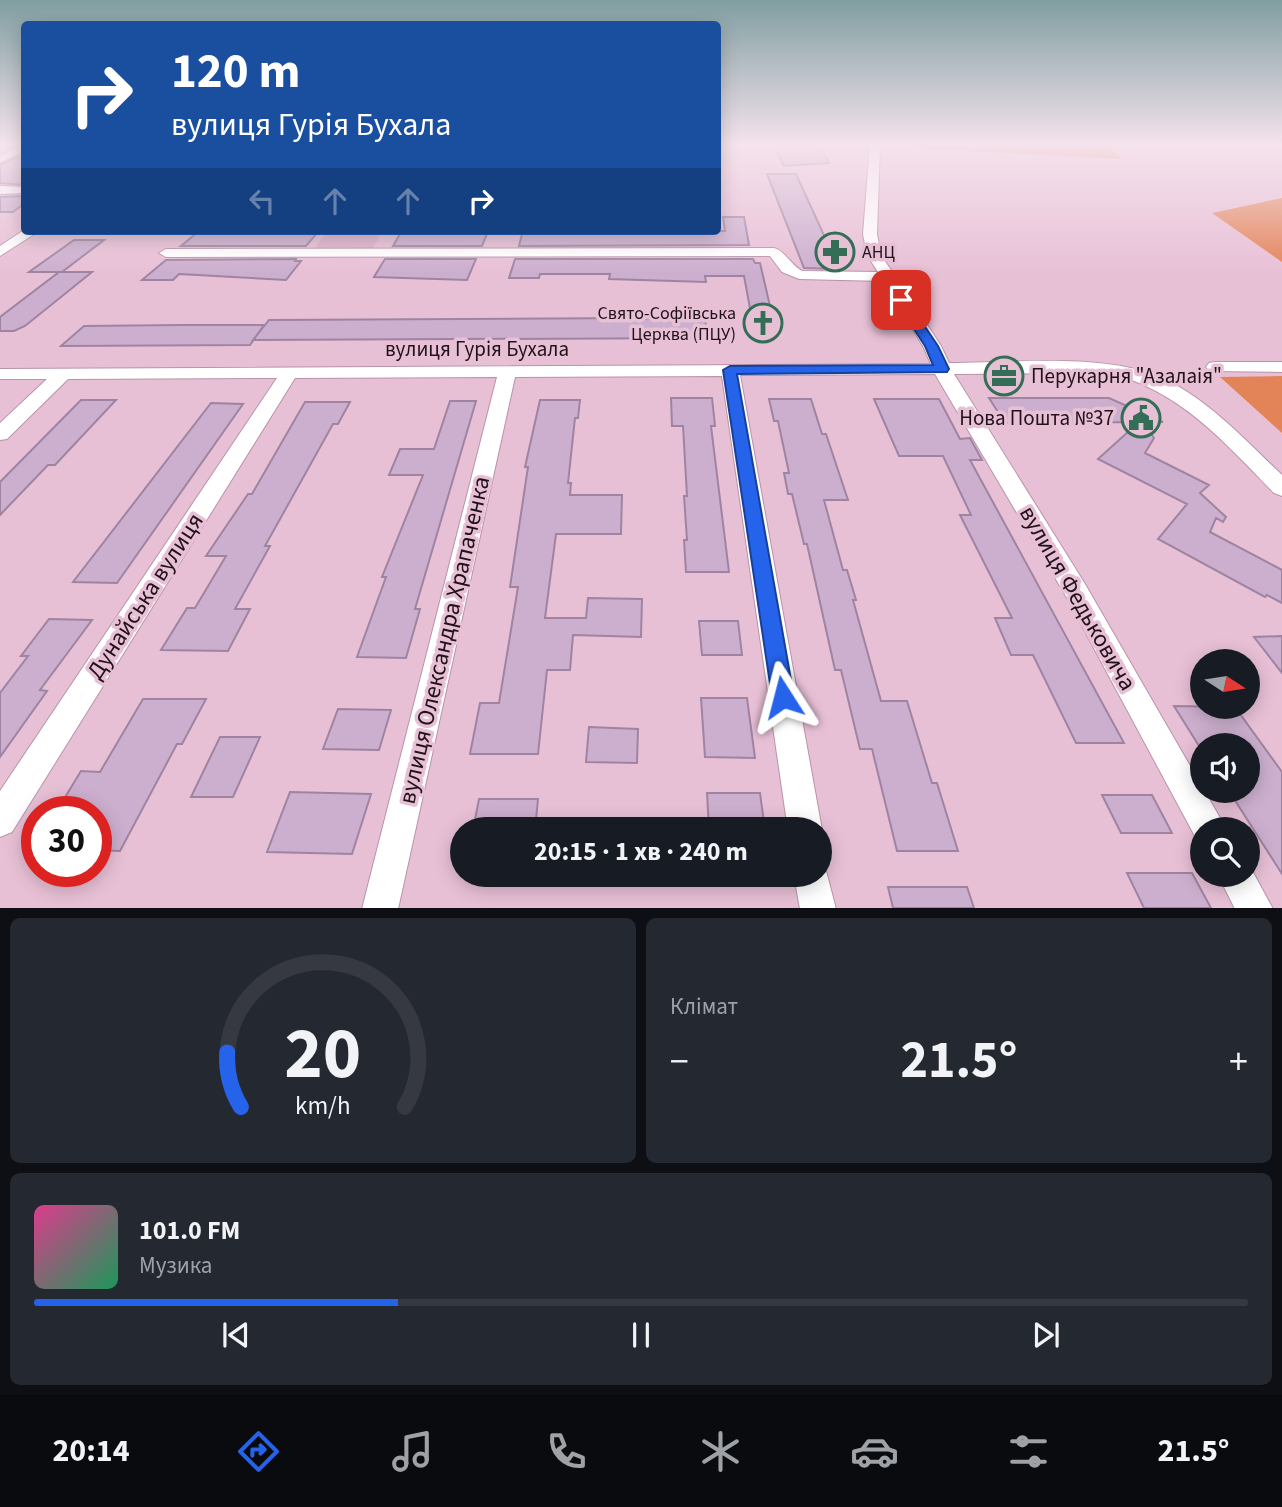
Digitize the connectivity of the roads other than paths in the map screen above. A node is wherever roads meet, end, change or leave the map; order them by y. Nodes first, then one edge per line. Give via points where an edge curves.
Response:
1 (873, 187) edge
2 (0, 190) edge
3 (21, 190) edge
4 (21, 234) edge
5 (26, 235) edge
6 (0, 236) edge
7 (0, 252) edge
8 (166, 253) dead end
9 (886, 276) junction
10 (1215, 367) dead end
11 (1282, 367) edge
12 (942, 369) junction
13 (730, 370) junction
14 (507, 372) junction
15 (289, 373) junction
16 (0, 374) edge
17 (62, 375) junction
18 (0, 434) edge
19 (1282, 488) edge
20 (803, 817) edge
21 (1203, 817) edge
22 (0, 820) edge
23 (814, 887) edge
24 (1243, 887) edge
25 (380, 908) edge
26 (818, 908) edge
27 (1255, 908) edge

1 - 9 street, вулиця Федьковича via 873,255
2 - 3 street
4 - 6 street
5 - 7 street
8 - 9 street via 774,252 787,269 799,275
9 - 12 street, вулиця Федьковича
10 - 11 street
12 - 13 street, вулиця Гурія Бухала
12 - 19 street, вулиця Гурія Бухала via 1132,371 1186,398
12 - 21 street, вулиця Федьковича via 1076,592
13 - 14 street, вулиця Гурія Бухала
13 - 20 street
14 - 15 street, вулиця Гурія Бухала
14 - 25 street, вулиця Олександра Храпаченка
15 - 17 street, вулиця Гурія Бухала
15 - 22 street, Дунайська вулиця
16 - 17 street, вулиця Гурія Бухала
17 - 18 street
23 - 26 street
24 - 27 street

